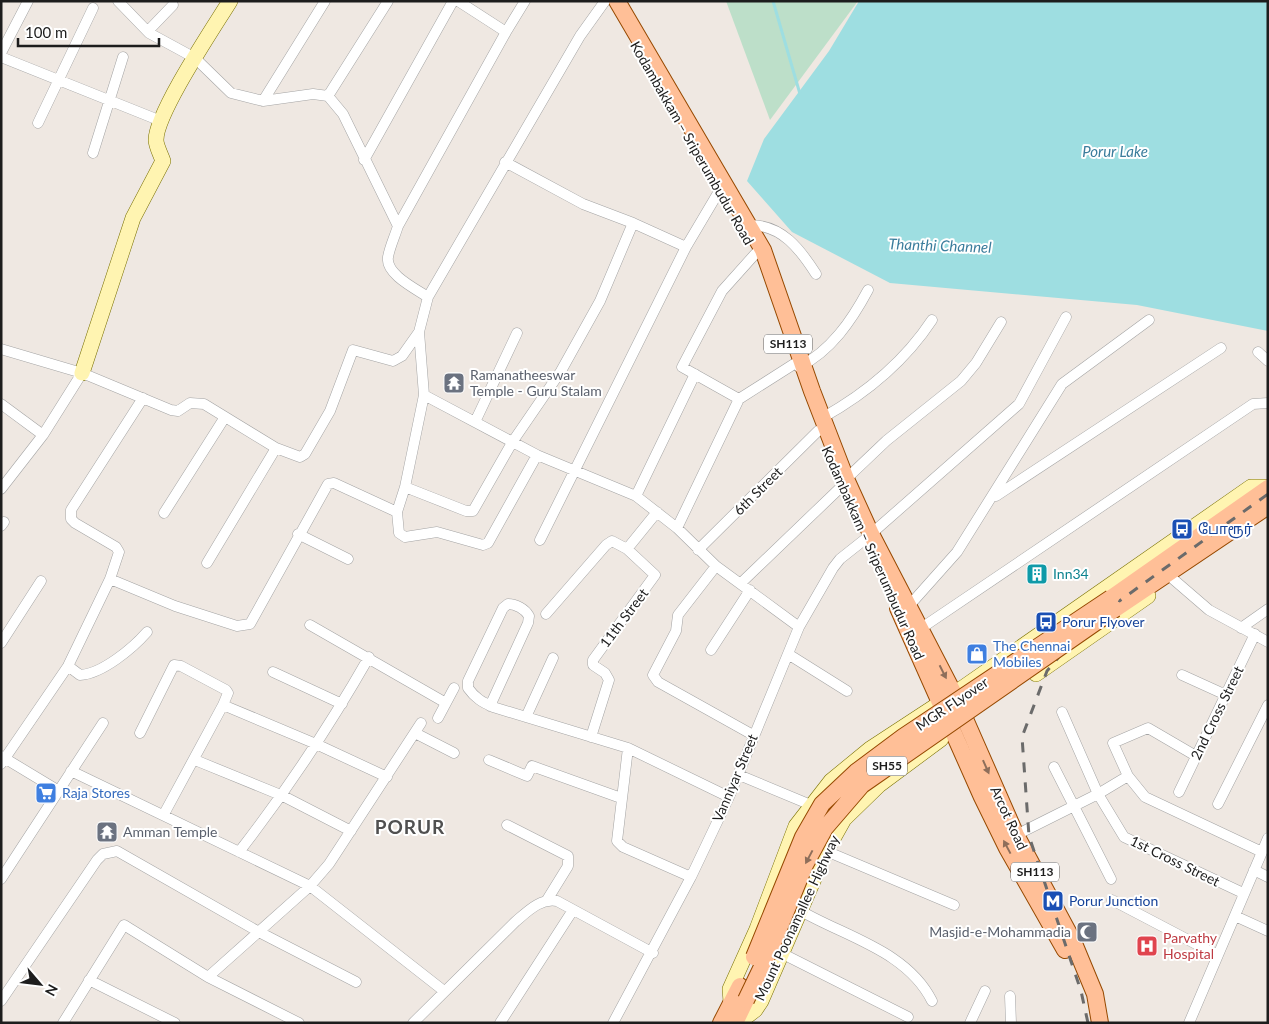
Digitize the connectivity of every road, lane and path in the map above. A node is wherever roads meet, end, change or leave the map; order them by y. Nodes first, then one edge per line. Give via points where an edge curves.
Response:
1 (28, 1) edge
2 (118, 1) edge
3 (230, 1) edge
4 (325, 1) edge
5 (388, 1) edge
6 (453, 1) edge
7 (458, 1) edge
8 (525, 1) edge
9 (607, 1) edge
10 (617, 1) edge
11 (173, 5) dead end
12 (93, 8) dead end
13 (148, 31) junction
14 (506, 32) junction
15 (1, 55) edge
16 (123, 57) dead end
17 (195, 58) junction
18 (56, 81) junction
19 (328, 96) junction
20 (109, 101) junction
21 (263, 101) junction
22 (161, 121) junction
23 (38, 124) dead end
24 (93, 153) dead end
25 (364, 160) junction
26 (505, 162) junction
27 (710, 167) junction
28 (718, 193) junction
29 (633, 223) junction
30 (398, 226) junction
31 (750, 226) junction
32 (686, 247) junction
33 (756, 253) junction
34 (816, 274) dead end
35 (868, 290) dead end
36 (428, 297) junction
37 (1066, 317) dead end
38 (932, 320) dead end
39 (1149, 320) dead end
40 (1000, 322) dead end
41 (420, 332) junction
42 (518, 333) dead end
43 (1221, 348) dead end
44 (1, 349) edge
45 (1258, 352) dead end
46 (1268, 361) edge
47 (798, 365) junction
48 (82, 373) junction
49 (695, 374) junction
50 (424, 395) junction
51 (143, 398) junction
52 (739, 400) junction
53 (1268, 402) edge
54 (1, 404) edge
55 (225, 417) junction
56 (475, 422) junction
57 (820, 425) junction
58 (43, 436) junction
59 (513, 441) junction
60 (276, 448) junction
61 (537, 455) junction
62 (574, 471) junction
63 (3, 482) edge
64 (843, 484) junction
65 (405, 487) junction
66 (1268, 487) edge
67 (636, 496) junction
68 (993, 498) junction
69 (1261, 508) edge
70 (397, 512) junction
71 (658, 512) junction
72 (164, 513) dead end
73 (677, 528) junction
74 (298, 534) junction
75 (867, 537) junction
76 (540, 540) dead end
77 (627, 549) junction
78 (698, 550) junction
79 (348, 559) dead end
80 (207, 564) dead end
81 (716, 566) junction
82 (1172, 579) junction
83 (110, 580) junction
84 (41, 581) dead end
85 (741, 583) junction
86 (750, 590) junction
87 (908, 607) junction
88 (1268, 609) edge
89 (546, 614) dead end
90 (310, 624) dead end
91 (799, 627) junction
92 (1241, 628) junction
93 (920, 629) junction
94 (147, 632) dead end
95 (1255, 634) junction
96 (1268, 642) edge
97 (1, 643) edge
98 (711, 650) dead end
99 (1012, 653) junction
100 (788, 654) junction
101 (369, 657) junction
102 (553, 658) dead end
103 (68, 666) junction
104 (273, 672) dead end
105 (1182, 675) dead end
106 (1028, 679) junction
107 (454, 688) dead end
108 (847, 691) dead end
109 (1226, 694) junction
110 (947, 697) junction
111 (446, 703) junction
112 (342, 704) junction
113 (223, 705) junction
114 (1268, 705) edge
115 (490, 706) junction
116 (1062, 712) dead end
117 (526, 717) junction
118 (438, 718) dead end
119 (103, 723) dead end
120 (421, 723) dead end
121 (960, 726) junction
122 (140, 733) dead end
123 (415, 733) junction
124 (753, 734) junction
125 (592, 737) junction
126 (886, 738) junction
127 (316, 744) junction
128 (628, 748) junction
129 (454, 753) dead end
130 (1196, 756) junction
131 (2, 759) edge
132 (195, 760) junction
133 (489, 760) dead end
134 (905, 766) junction
135 (1054, 767) dead end
136 (71, 771) junction
137 (739, 775) junction
138 (1128, 776) junction
139 (387, 778) junction
140 (59, 791) junction
141 (1179, 792) dead end
142 (1098, 794) junction
143 (283, 796) junction
144 (729, 797) junction
145 (621, 798) junction
146 (1218, 804) dead end
147 (810, 805) junction
148 (1073, 807) junction
149 (164, 814) junction
150 (507, 824) dead end
151 (351, 831) junction
152 (1016, 835) junction
153 (1268, 838) edge
154 (826, 851) junction
155 (239, 852) junction
156 (1262, 852) junction
157 (1254, 870) junction
158 (691, 877) junction
159 (1268, 877) edge
160 (1, 879) edge
161 (1111, 879) dead end
162 (310, 886) junction
163 (1243, 893) junction
164 (548, 900) junction
165 (1112, 900) dead end
166 (954, 905) dead end
167 (573, 910) junction
168 (801, 911) junction
169 (1235, 916) junction
170 (1268, 931) edge
171 (259, 932) junction
172 (653, 953) junction
173 (782, 954) junction
174 (1217, 955) junction
175 (208, 977) junction
176 (90, 980) junction
177 (356, 982) dead end
178 (444, 991) junction
179 (985, 991) dead end
180 (1010, 996) dead end
181 (739, 997) junction
182 (1, 1001) edge
183 (932, 1001) dead end
184 (908, 1017) dead end
185 (63, 1023) edge
186 (175, 1023) edge
187 (299, 1023) edge
188 (413, 1023) edge
189 (500, 1023) edge
190 (613, 1023) edge
191 (721, 1023) edge
192 (736, 1023) edge
193 (970, 1023) edge
194 (1012, 1023) edge
195 (1090, 1023) edge
196 (1100, 1023) edge
197 (1189, 1023) edge

1 - 15 street
2 - 13 street
3 - 17 street
4 - 21 street
5 - 19 street
6 - 25 street
7 - 14 street
8 - 14 street
9 - 26 street via 580,36
9 - 27 main road, Kodambakkam – Sriperumbudur Road / SH113
10 - 27 main road, Kodambakkam – Sriperumbudur Road / SH113
11 - 13 street
12 - 18 street
13 - 17 street
14 - 30 street
15 - 18 street
16 - 20 street
17 - 21 street via 231,93
17 - 22 street
18 - 20 street
18 - 23 street
19 - 21 street via 313,94
19 - 25 street via 339,106
20 - 22 street
20 - 24 street
22 - 48 street via 156,140 163,161 133,218
25 - 30 street
26 - 29 street via 583,204
26 - 36 street
27 - 28 main road, Kodambakkam – Sriperumbudur Road / SH113
27 - 31 main road, Kodambakkam – Sriperumbudur Road / SH113
28 - 32 street
28 - 33 main road, Kodambakkam – Sriperumbudur Road / SH113 via 742,225
29 - 32 street
29 - 59 street via 600,302 562,371
30 - 36 street via 388,256 390,268
31 - 34 street via 765,226 777,231 802,254
31 - 47 main road, Kodambakkam – Sriperumbudur Road / SH113 via 763,250
32 - 62 street
33 - 47 main road, Kodambakkam – Sriperumbudur Road / SH113
33 - 49 street via 722,291 682,366
35 - 47 street via 858,310 831,344 817,357
36 - 41 street
37 - 75 street, Vanniyar Street via 1019,404
38 - 57 street, 6th Street via 918,341 892,366
39 - 68 street via 1062,384
40 - 64 street via 976,363 961,381 886,441
41 - 50 street
41 - 60 street via 402,356 393,361 353,350 330,411 305,454 296,458
42 - 56 street
43 - 68 street
44 - 48 street
45 - 46 street
47 - 52 street
47 - 57 main road, Kodambakkam – Sriperumbudur Road / SH113
48 - 51 street
48 - 58 street
49 - 52 street
49 - 67 street
50 - 56 street
50 - 65 street
51 - 55 street via 176,412 197,402
51 - 83 street via 71,510 71,519 75,523 116,547 119,552
52 - 73 street
53 - 93 street via 1253,404
54 - 58 street
55 - 60 street
55 - 72 street
56 - 59 street
57 - 64 main road, Kodambakkam – Sriperumbudur Road / SH113
57 - 78 street, 6th Street
58 - 63 street
59 - 61 street
59 - 65 street via 473,511
60 - 80 street
61 - 62 street
61 - 70 street via 491,540 485,545 436,532 403,536 399,533
62 - 67 street
62 - 76 street
64 - 75 main road, Kodambakkam – Sriperumbudur Road / SH113
64 - 85 street
65 - 70 street
66 - 69 main road, MGR FLyover / SH55
66 - 99 street, Mount Poonamallee Highway via 1251,487
67 - 71 street
68 - 87 street via 958,552
69 - 82 street, Mount Poonamallee Highway
69 - 181 main road, MGR FLyover / SH55, bridge via 1110,598 856,772 822,804 803,837
70 - 74 street via 330,482
71 - 73 street
71 - 77 street
73 - 78 street
74 - 79 street
74 - 83 street via 246,626 175,606
75 - 87 main road, Kodambakkam – Sriperumbudur Road / SH113
75 - 91 street, Vanniyar Street via 833,568
75 - 110 main road, Kodambakkam – Sriperumbudur Road / SH113 via 909,636
77 - 89 street via 616,541 608,542
77 - 125 street, 11th Street via 655,575 592,660 609,680
78 - 81 street
81 - 85 street
81 - 124 street via 678,616 676,632 653,674 658,682
82 - 92 street via 1209,610
82 - 106 street, Mount Poonamallee Highway
83 - 103 street
84 - 97 street
85 - 86 street
86 - 91 street
86 - 98 street
87 - 93 main road, Kodambakkam – Sriperumbudur Road / SH113
88 - 92 street
90 - 101 street
91 - 100 street, Vanniyar Street
92 - 95 street
93 -> 110 main road, Kodambakkam – Sriperumbudur Road / SH113
94 - 103 street via 122,656 87,674 80,675
95 - 96 street
95 - 109 street, 2nd Cross Street
99 - 106 main road
99 - 110 street, Mount Poonamallee Highway
100 - 108 street
100 - 124 street, Vanniyar Street
101 - 111 street
101 - 112 street
102 - 117 street
103 - 131 street
104 - 112 street
105 - 109 street
106 - 121 street, Mount Poonamallee Highway
107 - 111 street
109 - 130 street, 2nd Cross Street
110 - 121 main road, Kodambakkam – Sriperumbudur Road / SH113
110 - 126 street, Mount Poonamallee Highway
111 - 118 street
112 - 127 street
113 - 122 street via 228,693 226,690 176,664
113 - 127 street
113 - 132 street
114 - 146 street
115 - 115 street via 475,697 468,688 468,681 502,608 514,604 526,611 528,623
115 - 117 street
116 - 142 street, 1st Cross Street
117 - 125 street
119 - 136 street
120 - 123 street
121 - 134 street, Mount Poonamallee Highway
121 -> 152 main road, Arcot Road / SH113
195 -> 121 main road, Arcot Road / SH113 via 1086,998 1076,971 1007,848
123 - 129 street
123 - 139 street
124 - 137 street, Vanniyar Street
125 - 128 street
126 - 134 street
126 - 147 street, Mount Poonamallee Highway via 831,781
127 - 139 street
127 - 143 street
128 - 144 street
128 - 145 street
130 - 138 street via 1148,728 1113,743
130 - 141 street, 2nd Cross Street
131 - 140 street
132 - 143 street
132 - 149 street
133 - 145 street via 527,776 532,766
134 - 154 street, Mount Poonamallee Highway via 844,819
135 - 148 street
136 - 140 street
136 - 149 street
137 - 144 street, Vanniyar Street
137 - 147 street
138 - 142 street
138 - 156 street via 1149,800
139 - 151 street
140 - 160 street
142 - 148 street
142 - 163 street, 1st Cross Street via 1124,836
143 - 151 street
143 - 155 street
144 - 158 street, Vanniyar Street
145 - 158 street via 616,836 619,844
147 - 181 street, Mount Poonamallee Highway via 796,826 757,929 730,989
148 - 152 street
148 - 161 street
149 - 155 street
150 - 164 street via 568,856 568,866
151 - 162 street
152 - 196 main road, Arcot Road / SH113 via 1079,954 1095,994
153 - 156 street
154 - 166 street
154 -> 168 street, Mount Poonamallee Highway
155 - 162 street
156 - 157 street
157 - 159 street
157 - 163 street
158 - 172 street, Vanniyar Street
162 - 171 street
162 - 178 street
163 - 169 street
164 - 167 street
164 - 178 street via 532,907
165 - 174 street
167 - 172 street
167 - 189 street
168 - 173 street, Mount Poonamallee Highway
168 - 183 street via 905,965
169 - 170 street
169 - 174 street
171 - 175 street
171 - 177 street
171 - 182 street via 122,853 103,854
172 - 190 street, Vanniyar Street
173 - 184 street
173 - 192 street, Mount Poonamallee Highway via 755,1010
174 - 197 street
175 - 176 street via 124,925
175 - 187 street
176 - 185 street
176 - 186 street
178 - 188 street
179 - 193 street
180 - 194 street
181 - 191 main road, SH55
181 - 192 main road, MGR FLyover / SH55

